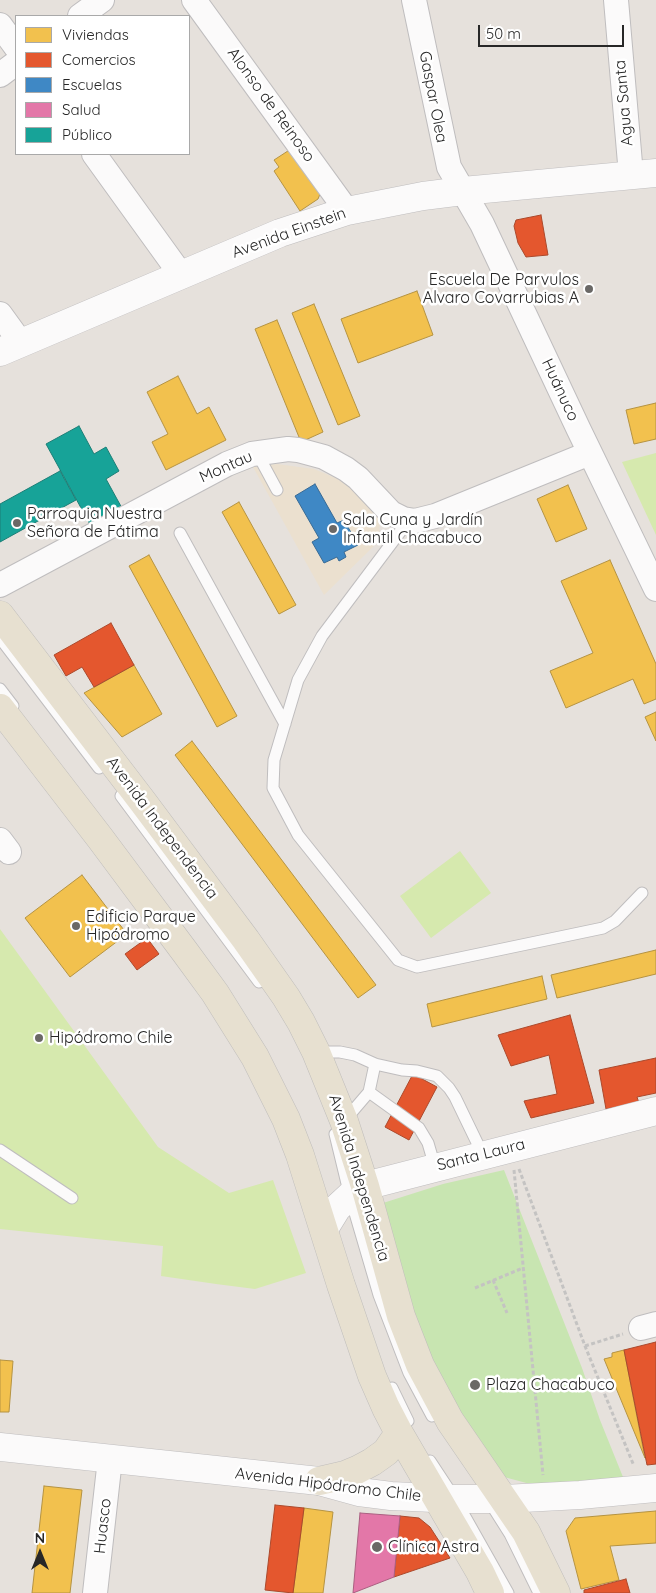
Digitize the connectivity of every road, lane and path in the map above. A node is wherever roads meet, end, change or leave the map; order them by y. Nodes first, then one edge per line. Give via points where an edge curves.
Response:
1 (102, 0) edge
2 (194, 0) edge
3 (414, 0) edge
4 (616, 0) edge
5 (81, 15) edge
6 (0, 25) edge
7 (15, 46) edge
8 (15, 64) edge
9 (0, 75) edge
10 (95, 155) edge
11 (643, 174) edge
12 (462, 191) junction
13 (347, 210) junction
14 (182, 276) junction
15 (0, 314) edge
16 (11, 348) edge
17 (257, 453) junction
18 (590, 453) junction
19 (277, 490) dead end
20 (409, 520) junction
21 (180, 533) dead end
22 (0, 585) edge
23 (656, 589) edge
24 (0, 615) edge
25 (0, 638) edge
26 (0, 690) edge
27 (0, 708) edge
28 (285, 724) junction
29 (642, 893) dead end
30 (166, 907) dead end
31 (268, 994) dead end
32 (313, 1061) junction
33 (375, 1064) junction
34 (369, 1092) junction
35 (656, 1111) edge
36 (333, 1115) junction
37 (511, 1147) junction
38 (0, 1150) edge
39 (483, 1154) junction
40 (435, 1167) junction
41 (72, 1198) dead end
42 (339, 1209) junction
43 (523, 1268) junction
44 (493, 1280) junction
45 (475, 1288) dead end
46 (360, 1306) dead end
47 (507, 1314) dead end
48 (648, 1326) edge
49 (371, 1337) dead end
50 (585, 1346) junction
51 (386, 1376) dead end
52 (439, 1428) dead end
53 (406, 1431) junction
54 (0, 1447) edge
55 (425, 1451) dead end
56 (110, 1459) junction
57 (319, 1481) junction
58 (650, 1488) edge
59 (489, 1494) junction
60 (545, 1497) junction
61 (446, 1499) junction
62 (95, 1593) edge
63 (490, 1593) edge
64 (508, 1593) edge
65 (539, 1593) edge
66 (556, 1593) edge

1 - 5 street
2 - 13 street, Alonso de Reinoso
3 - 12 street, Gaspar Olea via 446,160
4 - 11 street, Agua Santa
6 - 7 street
8 - 9 street
10 - 14 street
11 - 12 street, Avenida Einstein
12 - 13 street, Avenida Einstein
12 - 18 street, Huánuco via 482,224
13 - 14 street, Avenida Einstein via 280,233
14 - 16 street, Avenida Einstein
15 - 16 street
17 - 19 lane
17 - 20 street, Montau via 288,449 324,457 358,478 396,517
17 - 22 street, Montau via 227,464
18 - 20 street via 435,516
18 - 23 street, Huánuco
20 - 28 lane via 322,636 298,680
21 - 28 lane
24 - 32 main road, Avenida Independencia via 246,940 286,997
25 - 31 lane
26 - 30 lane
27 - 42 main road, Avenida Independencia via 185,952 237,1028 286,1119 306,1173
28 - 29 lane via 274,760 273,788 298,835 398,960 417,967 603,928 615,921
32 - 33 lane via 340,1052
32 - 36 main road, Avenida Independencia
33 - 34 lane
33 - 39 lane via 437,1076 452,1092
34 - 36 lane
34 - 40 lane via 420,1128
35 - 37 street, Santa Laura
36 - 42 main road, Avenida Independencia
37 - 39 street, Santa Laura
37 - 43 path
37 - 50 path
38 - 41 lane
39 - 40 street, Santa Laura
40 - 42 street, Santa Laura
42 - 52 lane via 369,1265 392,1333 413,1381
42 - 53 main road, Avenida Independencia via 341,1286 372,1376
42 - 59 main road, Avenida Independencia via 401,1316 420,1365
43 - 44 path
43 - 60 path
44 - 45 path
44 - 47 path
46 - 49 lane
48 - 50 path
50 - 58 path
51 - 53 lane
53 - 57 main road via 372,1462 345,1475
53 - 61 main road, Avenida Independencia
54 - 56 street, Avenida Hipódromo Chile
55 - 61 lane
56 - 57 street, Avenida Hipódromo Chile
56 - 62 street, Huasco
57 - 61 street, Avenida Hipódromo Chile via 359,1492
58 - 60 street, Avenida Hipódromo Chile
59 - 60 street, Avenida Hipódromo Chile
59 - 61 street, Avenida Hipódromo Chile
59 - 65 lane
59 - 66 main road, Avenida Independencia via 526,1532
61 - 63 main road, Avenida Independencia
61 - 64 lane

